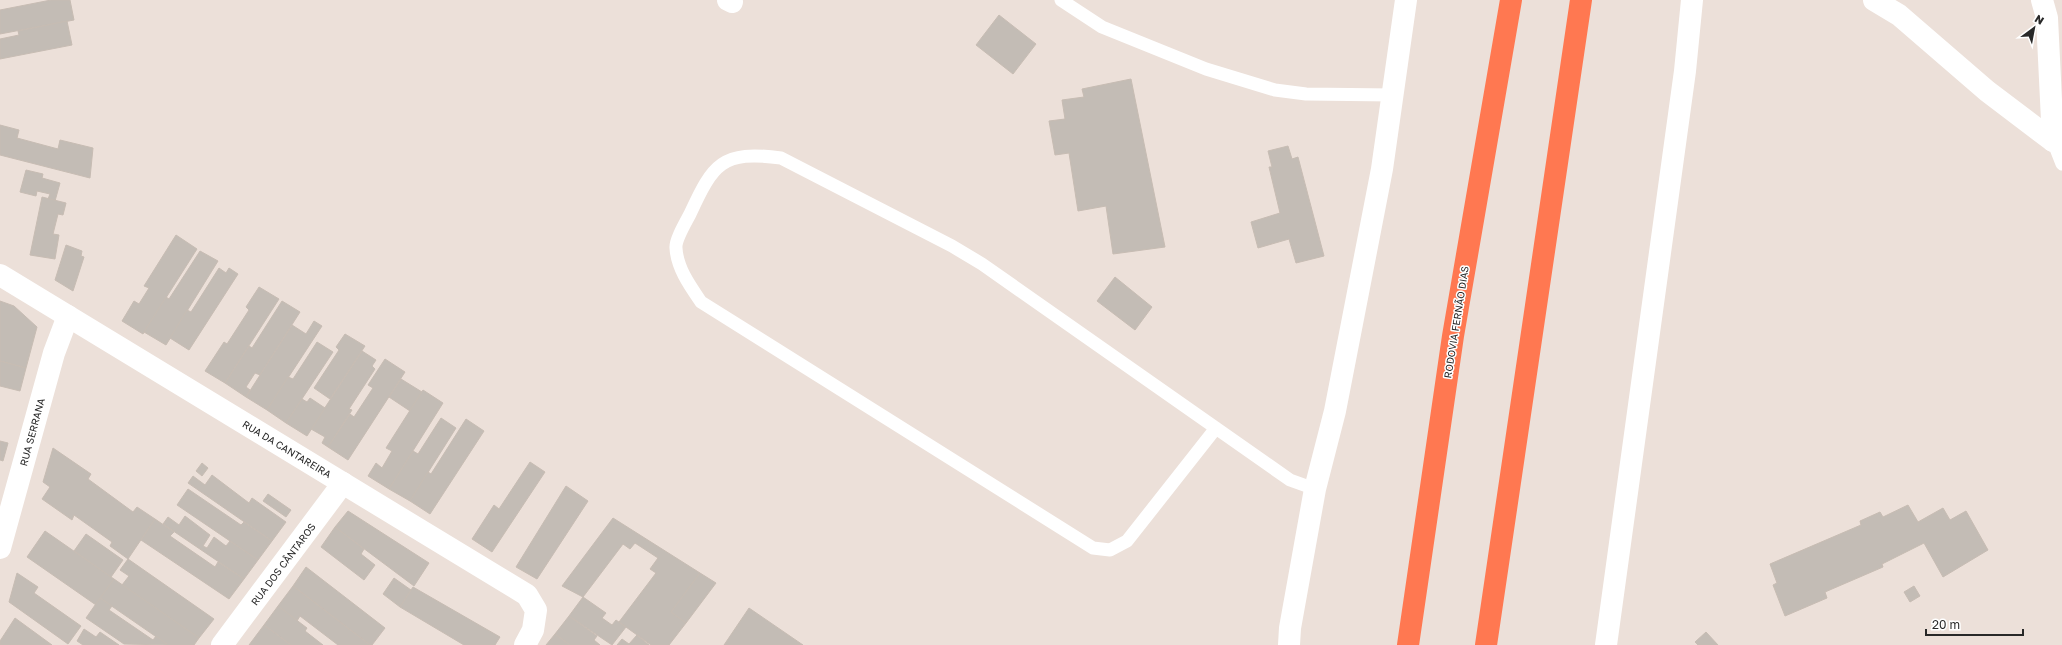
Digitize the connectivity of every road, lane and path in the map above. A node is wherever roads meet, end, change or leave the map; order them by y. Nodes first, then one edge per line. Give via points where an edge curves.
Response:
1 (1061, 0) edge
2 (1406, 0) edge
3 (1512, 0) edge
4 (1580, 0) edge
5 (1692, 0) edge
6 (1874, 0) edge
7 (2042, 0) edge
8 (1393, 95) junction
9 (2058, 136) edge
10 (2062, 164) edge
11 (0, 275) edge
12 (68, 316) junction
13 (1216, 428) junction
14 (343, 483) junction
15 (1315, 489) junction
16 (0, 548) edge
17 (222, 645) edge
18 (525, 645) edge
19 (1290, 645) edge
20 (1408, 645) edge
21 (1486, 645) edge
22 (1606, 645) edge

1 - 8 lane via 1102,27 1206,69 1275,90 1306,94
2 - 8 street
3 - 20 highway, RODOVIA FERNÃO DIAS via 1454,336
4 - 21 highway
5 - 22 street via 1685,71
6 - 9 street via 1899,15 1987,91
7 - 9 street
8 - 15 street via 1382,169 1336,403
9 - 10 lane
11 - 12 street, RUA DA CANTAREIRA
12 - 14 street, RUA DA CANTAREIRA
12 - 16 street, RUA SERRANA via 54,353
13 - 13 lane via 1127,541 1110,550 1093,548 701,302 678,261 675,246 706,180 722,163 736,157 756,154 781,158 976,260
13 - 15 lane via 1290,480
14 - 17 street, RUA DOS CÂNTAROS
14 - 18 street, RUA DA CANTAREIRA via 526,596 536,610 533,630
15 - 19 street via 1290,628

